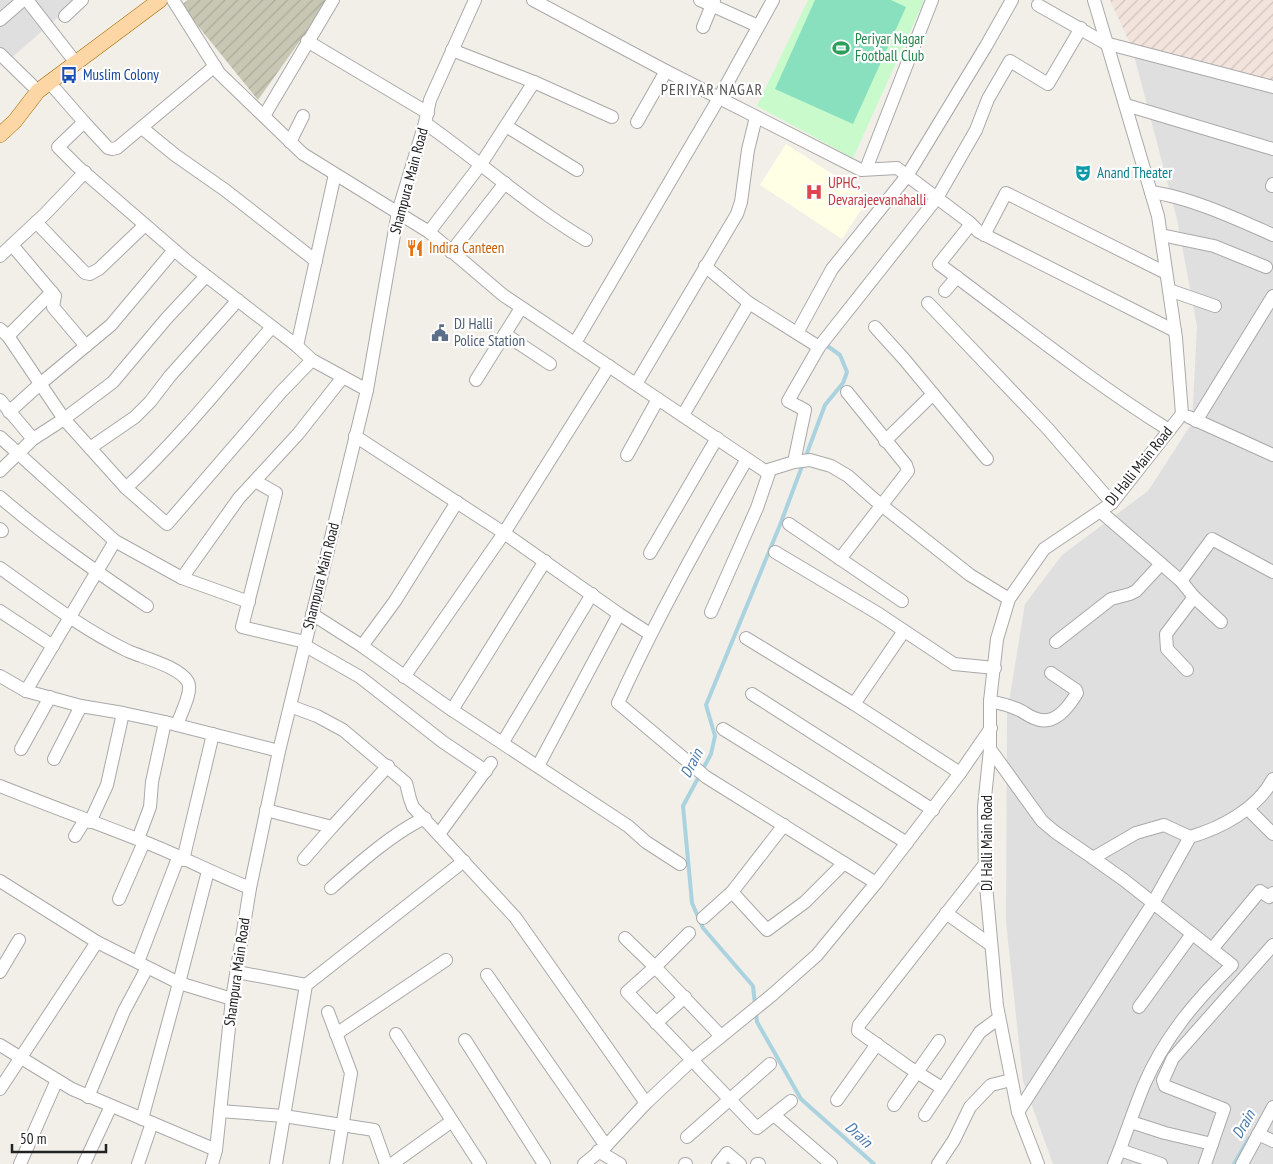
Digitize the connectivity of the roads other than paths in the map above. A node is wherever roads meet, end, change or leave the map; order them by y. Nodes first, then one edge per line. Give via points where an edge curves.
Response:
1 (25, 0) edge
2 (82, 0) edge
3 (160, 0) edge
4 (172, 0) edge
5 (333, 0) edge
6 (475, 0) edge
7 (533, 0) edge
8 (772, 0) edge
9 (932, 0) edge
10 (1012, 0) edge
11 (1094, 0) edge
12 (708, 2) edge
13 (1038, 5) dead end
14 (65, 16) dead end
15 (0, 20) edge
16 (758, 26) junction
17 (702, 27) dead end
18 (1082, 28) junction
19 (308, 41) junction
20 (1105, 42) junction
21 (452, 50) junction
22 (0, 54) edge
23 (76, 63) junction
24 (214, 66) junction
25 (666, 71) junction
26 (534, 82) junction
27 (43, 86) junction
28 (1273, 87) edge
29 (719, 98) junction
30 (1126, 105) junction
31 (264, 116) junction
32 (303, 116) dead end
33 (612, 117) dead end
34 (756, 117) junction
35 (427, 118) junction
36 (84, 122) junction
37 (636, 122) dead end
38 (506, 126) junction
39 (142, 128) junction
40 (0, 135) edge
41 (290, 142) junction
42 (1273, 149) edge
43 (481, 164) junction
44 (866, 169) junction
45 (577, 170) dead end
46 (85, 172) junction
47 (335, 174) junction
48 (907, 176) junction
49 (505, 183) junction
50 (1151, 192) junction
51 (937, 198) junction
52 (398, 212) junction
53 (36, 222) junction
54 (971, 224) junction
55 (145, 225) junction
56 (428, 232) junction
57 (984, 235) junction
58 (1161, 235) junction
59 (1273, 235) edge
60 (586, 240) dead end
61 (12, 245) junction
62 (174, 250) junction
63 (451, 252) junction
64 (0, 256) edge
65 (316, 261) junction
66 (706, 266) junction
67 (1266, 267) dead end
68 (1166, 273) junction
69 (206, 276) junction
70 (957, 277) junction
71 (1169, 290) junction
72 (945, 291) dead end
73 (52, 292) junction
74 (1273, 296) edge
75 (238, 300) junction
76 (749, 303) junction
77 (928, 303) dead end
78 (1215, 306) dead end
79 (521, 308) junction
80 (272, 327) junction
81 (875, 327) dead end
82 (1175, 331) junction
83 (4, 333) edge
84 (797, 333) junction
85 (505, 334) junction
86 (575, 343) junction
87 (86, 346) junction
88 (297, 346) junction
89 (819, 347) junction
90 (312, 360) junction
91 (550, 364) dead end
92 (609, 366) junction
93 (343, 377) junction
94 (476, 380) dead end
95 (40, 384) junction
96 (636, 384) junction
97 (367, 390) junction
98 (847, 392) dead end
99 (933, 394) junction
100 (658, 399) junction
101 (0, 400) edge
102 (9, 412) junction
103 (1182, 414) junction
104 (683, 415) junction
105 (64, 419) junction
106 (1196, 421) junction
107 (1169, 430) junction
108 (355, 436) junction
109 (0, 437) edge
110 (717, 438) junction
111 (33, 439) junction
112 (885, 440) junction
113 (90, 448) junction
114 (18, 454) junction
115 (627, 455) dead end
116 (1273, 455) edge
117 (747, 458) junction
118 (987, 459) dead end
119 (800, 461) junction
120 (770, 470) junction
121 (0, 471) edge
122 (256, 481) junction
123 (126, 488) junction
124 (0, 496) edge
125 (457, 502) junction
126 (1112, 503) junction
127 (882, 506) junction
128 (1101, 512) junction
129 (789, 524) dead end
130 (504, 533) junction
131 (115, 541) junction
132 (775, 552) dead end
133 (650, 554) dead end
134 (840, 559) junction
135 (545, 561) junction
136 (1161, 564) junction
137 (0, 568) edge
138 (97, 572) junction
139 (1273, 572) edge
140 (182, 578) junction
141 (1181, 582) junction
142 (592, 594) junction
143 (1194, 597) junction
144 (1009, 599) junction
145 (902, 601) dead end
146 (249, 602) junction
147 (147, 606) dead end
148 (0, 610) edge
149 (710, 612) dead end
150 (312, 614) junction
151 (620, 614) junction
152 (70, 617) junction
153 (1220, 622) dead end
154 (904, 631) junction
155 (650, 634) junction
156 (746, 638) dead end
157 (1056, 642) dead end
158 (305, 644) junction
159 (53, 646) junction
160 (362, 646) junction
161 (995, 668) junction
162 (1188, 670) dead end
163 (1051, 673) dead end
164 (0, 676) edge
165 (404, 677) junction
166 (26, 691) junction
167 (752, 694) dead end
168 (50, 697) junction
169 (990, 701) junction
170 (854, 704) junction
171 (81, 706) junction
172 (290, 706) junction
173 (452, 710) junction
174 (123, 713) junction
175 (171, 724) junction
176 (991, 728) junction
177 (722, 729) dead end
178 (213, 734) junction
179 (503, 742) junction
180 (21, 749) dead end
181 (990, 749) junction
182 (279, 751) junction
183 (54, 759) dead end
184 (388, 766) junction
185 (538, 766) junction
186 (960, 774) junction
187 (1273, 779) edge
188 (0, 786) edge
189 (1248, 809) junction
190 (266, 810) junction
191 (933, 810) junction
192 (425, 818) junction
193 (87, 821) junction
194 (784, 825) junction
195 (332, 827) junction
196 (439, 834) junction
197 (1273, 834) edge
198 (75, 836) dead end
199 (1190, 837) junction
200 (141, 840) junction
201 (907, 843) junction
202 (1093, 858) junction
203 (181, 859) junction
204 (304, 859) dead end
205 (464, 861) junction
206 (844, 863) junction
207 (680, 864) dead end
208 (985, 864) junction
209 (208, 871) junction
210 (0, 880) edge
211 (876, 883) junction
212 (250, 888) junction
213 (330, 888) dead end
214 (732, 892) junction
215 (1273, 893) edge
216 (119, 899) dead end
217 (1154, 903) junction
218 (946, 913) junction
219 (703, 918) dead end
220 (689, 933) dead end
221 (1192, 934) junction
222 (625, 938) dead end
223 (19, 940) dead end
224 (97, 942) junction
225 (991, 945) junction
226 (1273, 945) edge
227 (1212, 949) junction
228 (446, 960) dead end
229 (142, 965) junction
230 (655, 967) junction
231 (0, 972) edge
232 (237, 972) junction
233 (487, 975) dead end
234 (179, 983) junction
235 (306, 985) junction
236 (685, 997) junction
237 (232, 999) junction
238 (1139, 1007) dead end
239 (328, 1012) dead end
240 (999, 1018) junction
241 (656, 1023) junction
242 (336, 1034) junction
243 (396, 1034) dead end
244 (721, 1036) junction
245 (465, 1040) dead end
246 (939, 1041) dead end
247 (877, 1044) junction
248 (0, 1045) edge
249 (20, 1058) junction
250 (692, 1060) junction
251 (770, 1064) dead end
252 (917, 1072) junction
253 (57, 1080) junction
254 (1012, 1080) junction
255 (942, 1088) junction
256 (0, 1089) edge
257 (88, 1096) junction
258 (730, 1099) junction
259 (837, 1100) dead end
260 (792, 1101) dead end
261 (646, 1103) junction
262 (894, 1105) dead end
263 (111, 1106) junction
264 (1273, 1106) edge
265 (220, 1111) junction
266 (1018, 1112) junction
267 (774, 1115) junction
268 (925, 1115) dead end
269 (284, 1116) junction
270 (147, 1121) junction
271 (452, 1121) junction
272 (1131, 1122) junction
273 (343, 1125) junction
274 (1258, 1134) junction
275 (687, 1137) dead end
276 (1273, 1141) edge
277 (1212, 1144) junction
278 (602, 1149) junction
279 (216, 1150) junction
280 (1120, 1150) junction
281 (409, 1159) edge
282 (20, 1164) edge
283 (84, 1164) edge
284 (138, 1164) edge
285 (212, 1164) edge
286 (276, 1164) edge
287 (336, 1164) edge
288 (386, 1164) edge
289 (392, 1164) edge
290 (480, 1164) edge
291 (544, 1164) edge
292 (584, 1164) edge
293 (620, 1164) edge
294 (718, 1164) edge
295 (740, 1164) edge
296 (831, 1164) edge
297 (938, 1164) edge
298 (1038, 1164) edge
299 (1114, 1164) edge
300 (1161, 1164) edge
301 (1205, 1164) edge
302 (1242, 1164) edge

1 - 15 street
1 - 23 street
2 - 14 street
3 - 23 main road
4 - 24 street
5 - 19 street
6 - 21 street, Shampura Main Road
7 - 25 street
8 - 16 street
9 - 44 street
10 - 48 street
11 - 20 street, DJ Halli Main Road
12 - 16 street
12 - 17 street
13 - 18 street
16 - 29 street
18 - 20 street
18 - 51 street via 1048,84 1010,61
19 - 31 street
19 - 35 street
20 - 28 street
20 - 30 street, DJ Halli Main Road
21 - 26 street
21 - 35 street, Shampura Main Road via 433,93
22 - 27 street
23 - 27 main road
24 - 31 street
24 - 39 street
25 - 29 street
25 - 37 street
26 - 33 street
26 - 38 street
27 - 36 street
27 - 40 main road
29 - 34 street
29 - 86 street
30 - 42 street
30 - 50 street, DJ Halli Main Road
31 - 41 street
32 - 41 street
34 - 44 street via 861,170
34 - 66 street via 737,214
35 - 43 street
35 - 52 street, Shampura Main Road
36 - 39 street via 112,149
36 - 46 street via 58,147
38 - 43 street
38 - 45 street
39 - 65 street
41 - 47 street
43 - 49 street
43 - 56 street
44 - 48 street via 897,168
46 - 53 street
46 - 55 street
47 - 52 street
47 - 65 street
48 - 51 street
48 - 84 street via 832,269
49 - 60 street
49 - 63 street
50 - 58 street, DJ Halli Main Road
50 - 59 street via 1167,194
51 - 54 street
51 - 89 street
52 - 56 street
52 - 97 street, Shampura Main Road
53 - 55 street via 85,273 90,274
53 - 61 street
54 - 57 street
54 - 70 street via 939,264
55 - 62 street
56 - 63 street
57 - 68 street via 1006,193
57 - 82 street
58 - 67 street via 1214,246
58 - 68 street, DJ Halli Main Road
61 - 64 street
61 - 73 street
62 - 69 street
62 - 87 street via 112,325
63 - 79 street
65 - 88 street
66 - 76 street
66 - 96 street
68 - 71 street, DJ Halli Main Road
69 - 75 street
69 - 105 street via 113,382
70 - 72 street
70 - 107 street via 1131,407
71 - 78 street
71 - 82 street, DJ Halli Main Road
73 - 83 street
73 - 87 street via 55,296 52,307
74 - 106 street
75 - 80 street
75 - 113 street via 144,407
76 - 84 street
76 - 104 street
77 - 126 street via 1048,429
79 - 85 street
79 - 86 street
80 - 88 street
80 - 123 street via 179,436
81 - 99 street
82 - 103 street, DJ Halli Main Road
83 - 95 street
84 - 89 street
85 - 91 street
85 - 94 street
86 - 92 street
87 - 95 street
88 - 90 street
89 - 119 street via 788,401 806,410
90 - 93 street
90 - 123 street via 167,524
92 - 96 street
92 - 130 street
93 - 97 street
93 - 122 street
95 - 102 street
95 - 105 street
96 - 100 street
97 - 108 street, Shampura Main Road
98 - 112 street
99 - 112 street
99 - 118 street
100 - 104 street
100 - 115 street
101 - 102 street
102 - 111 street
103 - 106 street
103 - 107 street, DJ Halli Main Road
104 - 110 street
105 - 111 street
105 - 113 street
106 - 116 street
107 - 126 street, DJ Halli Main Road
108 - 125 street
108 - 150 street, Shampura Main Road
109 - 114 street
110 - 117 street
110 - 133 street
111 - 114 street
112 - 127 street via 908,471
113 - 123 street
114 - 121 street
114 - 131 street
117 - 120 street
117 - 155 street
119 - 120 street
119 - 127 street via 831,466 848,476
120 - 149 street via 757,508
122 - 140 street via 239,498
122 - 146 street via 276,493
124 - 138 street via 29,522
125 - 130 street
125 - 160 street
126 - 128 street, DJ Halli Main Road
127 - 134 street
127 - 144 street via 970,575
128 - 136 street
128 - 144 street, DJ Halli Main Road via 1044,550
129 - 134 street
130 - 135 street
130 - 165 street
131 - 138 street
131 - 140 street
132 - 154 street
134 - 145 street
135 - 142 street
135 - 173 street
136 - 141 street
136 - 157 street via 1136,591 1112,599
137 - 152 street
138 - 147 street
138 - 152 street
139 - 141 street via 1212,539
140 - 146 street
141 - 143 street
142 - 151 street
142 - 179 street
143 - 153 street
143 - 162 street via 1166,634 1167,649
144 - 161 street, DJ Halli Main Road via 997,639
146 - 158 street via 242,627
148 - 159 street
150 - 158 street, Shampura Main Road
150 - 160 street
151 - 155 street
151 - 185 street
152 - 159 street
152 - 175 street via 127,650 181,673 189,684 189,691
154 - 161 street via 954,664
154 - 170 street
155 - 194 street via 618,703 706,777
156 - 170 street
158 - 172 street, Shampura Main Road
158 - 196 street via 360,677 443,742 488,767
159 - 166 street
160 - 165 street
161 - 169 street, DJ Halli Main Road
163 - 169 street via 1076,693 1058,717 1035,719 1019,709
164 - 166 street
165 - 173 street
166 - 168 street
167 - 191 street
168 - 171 street
168 - 180 street
169 - 176 street, DJ Halli Main Road
170 - 186 street
171 - 174 street
171 - 183 street
172 - 182 street, Shampura Main Road
172 - 184 street via 343,730
173 - 179 street
174 - 175 street
174 - 193 street via 107,785
175 - 178 street
175 - 200 street via 152,782 150,807
176 - 181 street, DJ Halli Main Road
176 - 186 street
177 - 201 street
178 - 182 street
178 - 203 street
179 - 185 street
181 - 202 street via 1042,821
181 - 208 street, DJ Halli Main Road via 984,807
182 - 190 street, Shampura Main Road
184 - 192 street via 406,784 411,804
184 - 195 street
185 - 207 street
186 - 191 street
187 - 189 street
188 - 193 street
189 - 197 street
189 - 199 street via 1207,832
190 - 195 street
190 - 212 street, Shampura Main Road
191 - 201 street
192 - 196 street
192 - 213 street
193 - 198 street
193 - 200 street
194 - 206 street
194 - 214 street
195 - 204 street
196 - 205 street
199 - 202 street via 1164,825 1136,833
199 - 217 street
200 - 203 street
200 - 216 street
201 - 211 street
202 - 217 street
203 - 209 street
203 - 229 street
205 - 235 street
205 - 261 street via 515,917
206 - 211 street
206 - 214 street via 805,902 767,930
208 - 218 street
208 - 225 street, DJ Halli Main Road
209 - 212 street
209 - 234 street
210 - 224 street
211 - 244 street via 817,955
212 - 232 street, Shampura Main Road
214 - 219 street
215 - 227 street via 1269,897 1260,891
217 - 221 street
217 - 266 street
218 - 225 street
218 - 247 street via 859,1026 858,1031
220 - 230 street
221 - 227 street
221 - 238 street
222 - 230 street
223 - 231 street
224 - 229 street
224 - 249 street
225 - 240 street, DJ Halli Main Road
226 - 277 street via 1172,1058 1163,1080 1165,1086 1224,1109
227 - 272 street via 1232,965 1174,1029 1144,1084
228 - 242 street
229 - 234 street
229 - 257 street
230 - 236 street
230 - 241 street via 626,992
232 - 235 street
232 - 237 street, Shampura Main Road
233 - 278 street
234 - 237 street
234 - 270 street
235 - 269 street
236 - 241 street
236 - 244 street
237 - 265 street, Shampura Main Road
239 - 242 street
240 - 254 street, DJ Halli Main Road
240 - 255 street via 980,1032
241 - 250 street
242 - 273 street via 351,1073
243 - 271 street
244 - 250 street
245 - 291 street
246 - 252 street
247 - 252 street
247 - 259 street
248 - 249 street
249 - 253 street
249 - 256 street
250 - 258 street
250 - 261 street
251 - 258 street
252 - 255 street
252 - 262 street
253 - 257 street
253 - 282 street
254 - 266 street, DJ Halli Main Road
254 - 297 street via 991,1085 970,1107
255 - 268 street
257 - 263 street
258 - 267 street via 757,1128
258 - 275 street
260 - 267 street
261 - 278 street
263 - 270 street
263 - 283 street
264 - 274 street
265 - 269 street
265 - 279 street, Shampura Main Road
266 - 298 street, DJ Halli Main Road
267 - 296 street
269 - 273 street
269 - 286 street
270 - 279 street
270 - 284 street
271 - 281 street
271 - 290 street
272 - 277 street
272 - 280 street
273 - 287 street
273 - 288 street via 374,1130
274 - 276 street
274 - 302 street
277 - 301 street
278 - 292 street
278 - 293 street
279 - 285 street, Shampura Main Road
280 - 299 street
280 - 300 street
281 - 289 street
294 - 295 street via 727,1154

